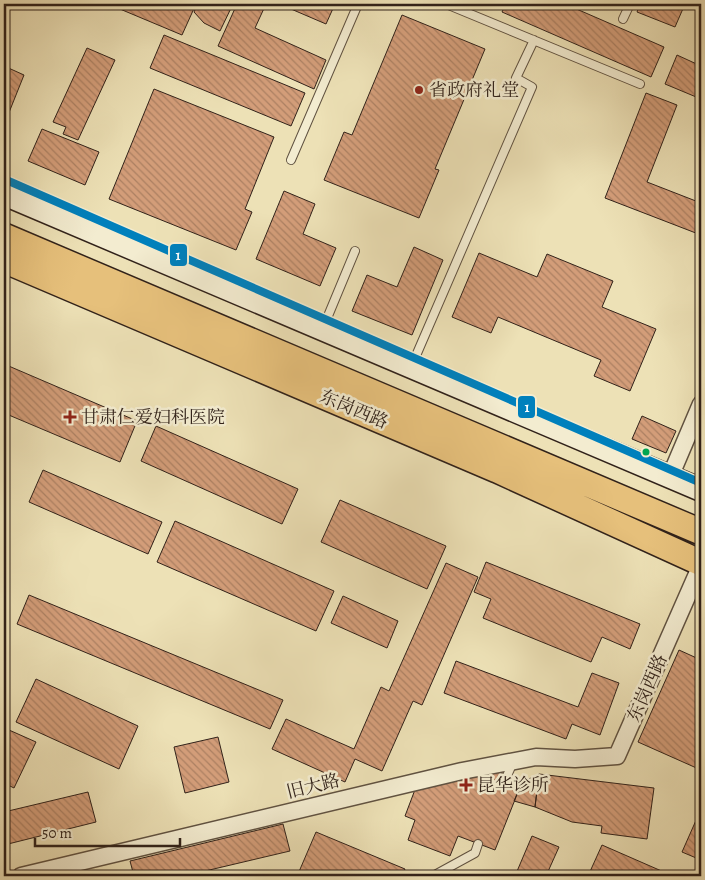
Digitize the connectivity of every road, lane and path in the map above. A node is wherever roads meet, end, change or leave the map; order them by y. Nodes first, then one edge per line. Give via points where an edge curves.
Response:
1 (358, 4) edge
2 (446, 4) edge
3 (630, 4) edge
4 (623, 19) dead end
5 (534, 40) junction
6 (640, 84) dead end
7 (291, 160) dead end
8 (4, 194) edge
9 (4, 236) edge
10 (355, 250) dead end
11 (4, 260) edge
12 (322, 329) junction
13 (411, 367) junction
14 (701, 404) edge
15 (670, 477) junction
16 (701, 490) edge
17 (701, 532) edge
18 (701, 564) edge
19 (617, 756) joint
20 (478, 844) dead end
21 (21, 876) edge
22 (434, 876) edge

1 - 7 lane
2 - 5 lane
3 - 4 lane
5 - 6 lane
5 - 13 lane via 516,78 532,87
8 - 12 street
9 - 17 main road, 东岗西路
10 - 12 lane
11 - 18 main road, 东岗西路 via 497,470
12 - 13 street
13 - 15 street
14 - 15 street
15 - 16 street
18 - 19 street, 东岗西路
19 - 21 street, 旧大路 via 536,757 510,769 462,771
20 - 22 lane via 474,853

